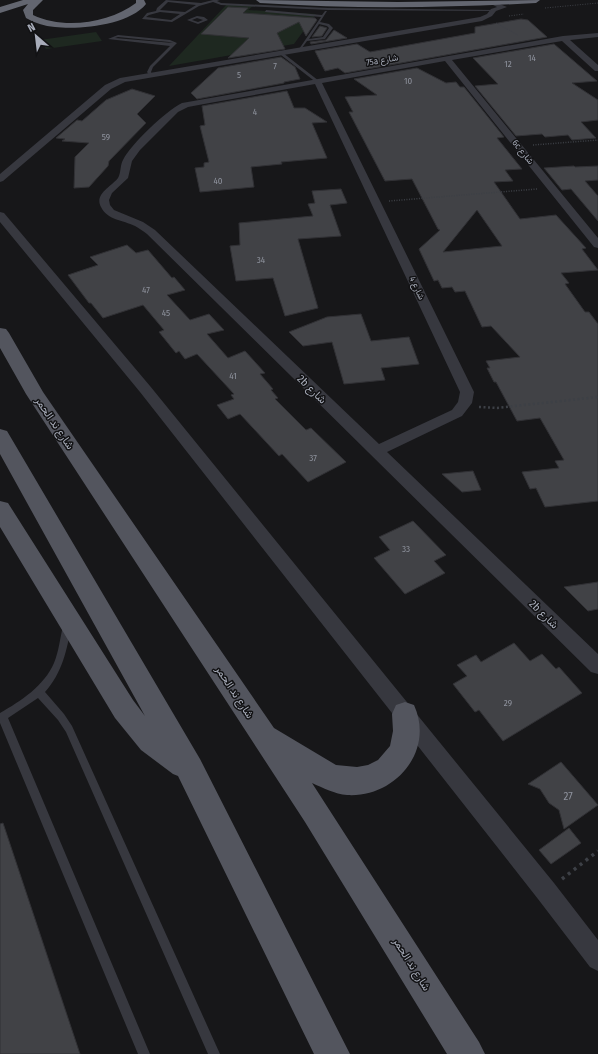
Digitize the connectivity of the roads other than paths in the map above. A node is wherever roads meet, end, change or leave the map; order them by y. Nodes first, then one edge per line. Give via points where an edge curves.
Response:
1 (32, 0) edge
2 (39, 0) edge
3 (140, 0) edge
4 (167, 0) edge
5 (218, 0) edge
6 (325, 0) edge
7 (469, 0) edge
8 (536, 0) edge
9 (213, 1) junction
10 (258, 2) edge
11 (202, 4) junction
12 (218, 5) dead end
13 (289, 7) junction
14 (492, 7) junction
15 (328, 9) junction
16 (0, 10) edge
17 (160, 11) junction
18 (284, 12) junction
19 (183, 13) junction
20 (323, 16) junction
21 (178, 18) junction
22 (190, 19) dead end
23 (318, 23) junction
24 (598, 35) edge
25 (563, 38) junction
26 (306, 40) junction
27 (173, 45) junction
28 (298, 51) junction
29 (282, 54) junction
30 (447, 59) junction
31 (598, 69) edge
32 (150, 75) junction
33 (318, 82) junction
34 (172, 113) joint
35 (0, 179) edge
36 (0, 215) edge
37 (598, 245) edge
38 (0, 333) edge
39 (0, 436) edge
40 (376, 452) junction
41 (0, 509) edge
42 (69, 618) junction
43 (598, 666) edge
44 (38, 692) junction
45 (405, 714) junction
46 (2, 717) edge
47 (262, 734) junction
48 (190, 769) junction
49 (598, 959) edge
50 (144, 1054) edge
51 (214, 1054) edge
52 (332, 1054) edge
53 (467, 1054) edge

1 - 16 highway
2 - 3 highway via 28,10 28,14 37,21 69,25 112,20 127,15 136,10 141,4
4 - 11 lane
4 - 17 lane via 158,9
5 - 9 lane
6 - 7 highway
8 - 14 highway
9 - 10 lane via 221,4
9 - 11 lane
10 - 13 lane
10 - 14 highway
10 - 18 lane via 254,9
11 - 12 lane
11 - 19 lane
13 - 15 lane
13 - 18 lane
14 - 15 lane
14 - 28 street via 490,15 482,19
15 - 20 lane
17 - 19 lane
17 - 21 lane via 143,18 168,21
18 - 20 lane
19 - 21 lane
20 - 23 lane
21 - 22 lane
23 - 26 lane
23 - 26 lane via 331,28 324,38
24 - 25 street, 75a شارع
25 - 30 street, 75a شارع
25 - 31 street
26 - 28 lane
27 - 27 lane via 170,41 118,36 110,39
27 - 32 lane via 151,67
28 - 29 street
29 - 32 street
29 - 33 lane
30 - 33 street, 75a شارع
30 - 37 street, 6c شارع
32 - 35 street via 123,80 108,87
33 - 34 street, 75a شارع via 197,102
33 - 40 street, شارع 4 via 467,392 465,403 457,413
34 - 40 street, 2b شارع via 130,157 123,178 105,196 106,208 114,215 135,222 151,232
36 - 45 street via 145,389
38 - 47 main road, شارع ند الحمر via 35,394
39 - 48 main road
40 - 43 street, 2b شارع
41 - 42 main road
42 - 44 lane via 59,662 47,683
42 - 48 main road via 136,725 151,741
44 - 46 lane via 28,702
44 - 51 lane via 69,729
45 - 47 main road via 407,732 401,754 386,771 363,780 350,781 326,775
45 - 49 street
46 - 50 lane
47 - 53 main road, شارع ند الحمر via 366,891
48 - 52 main road

